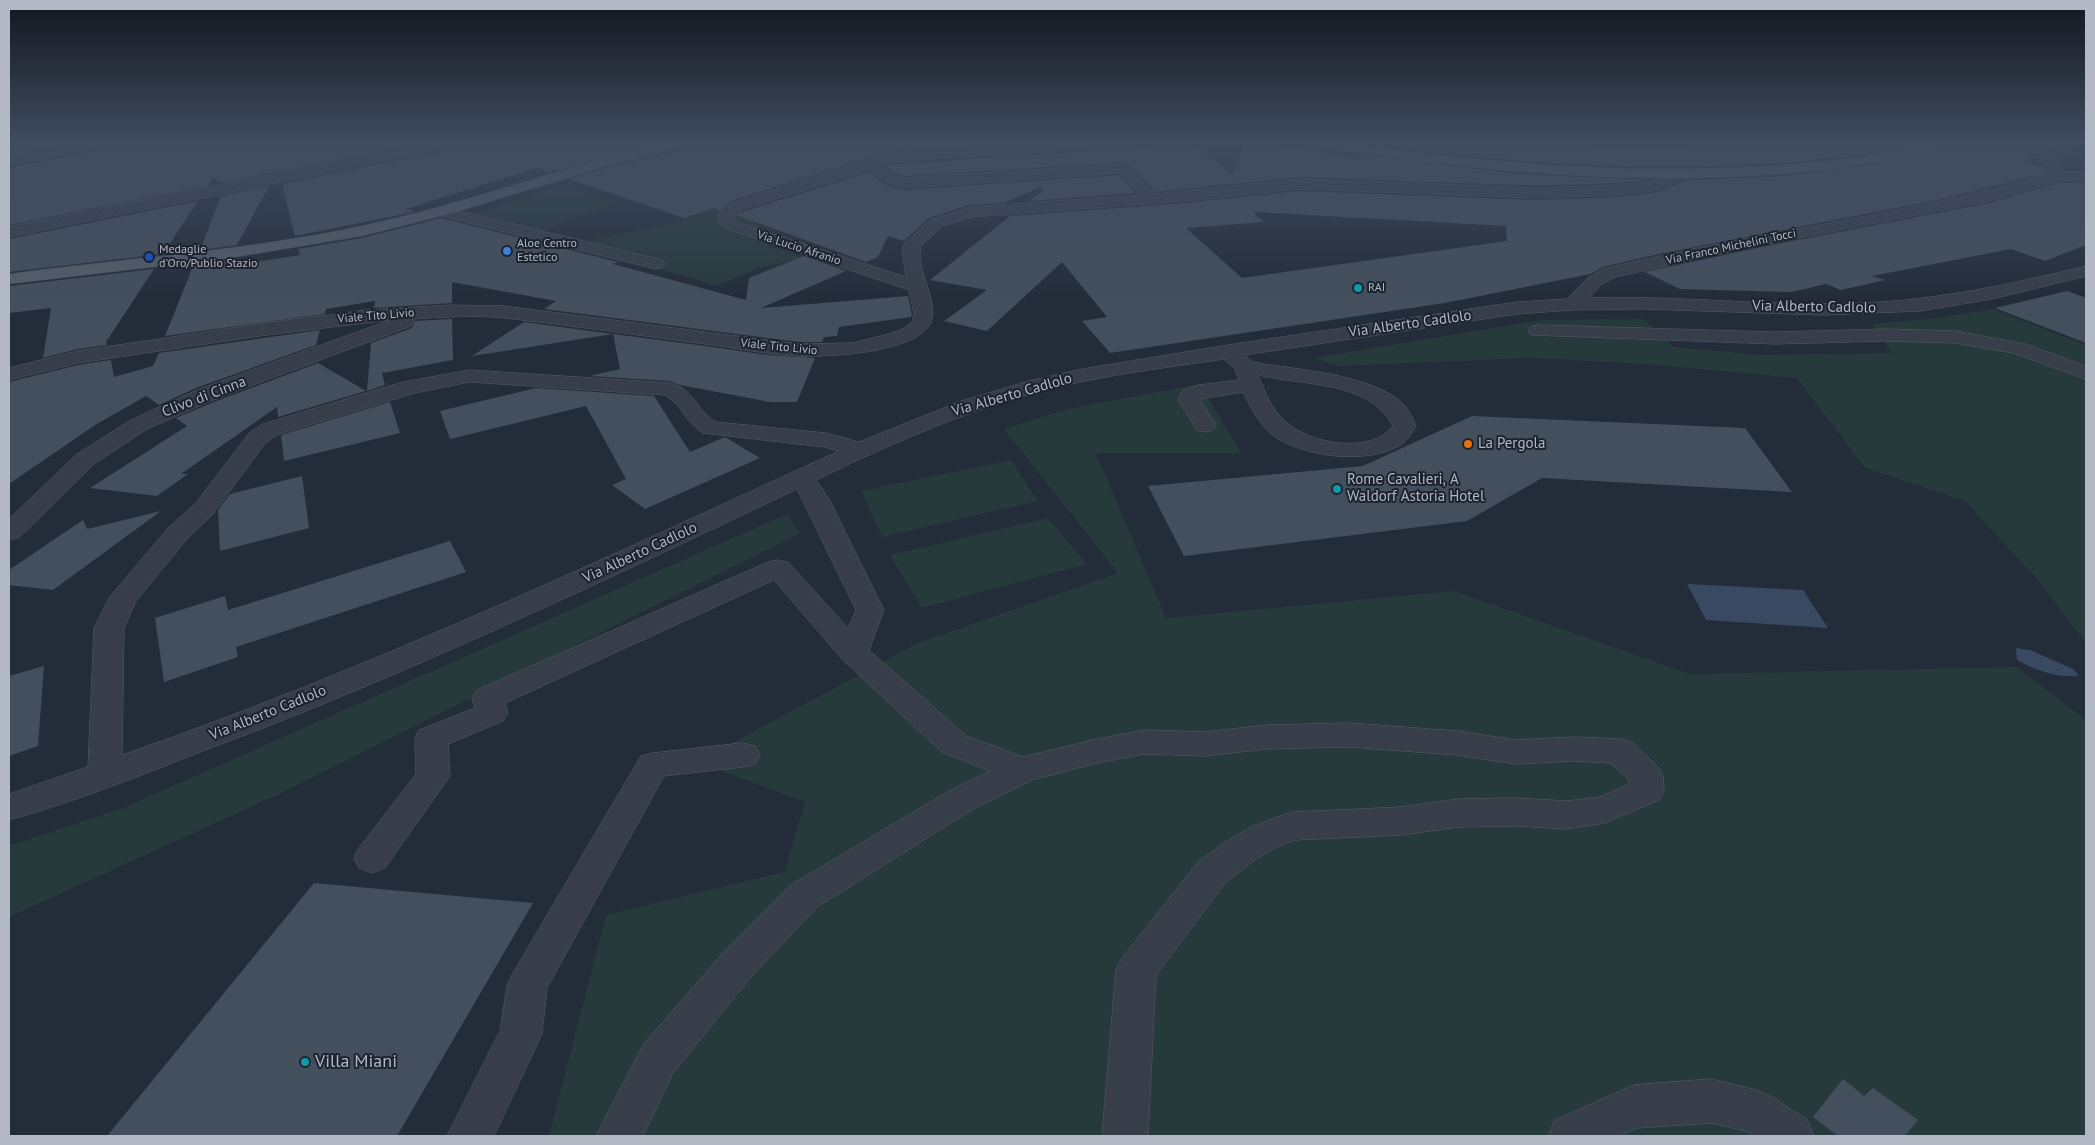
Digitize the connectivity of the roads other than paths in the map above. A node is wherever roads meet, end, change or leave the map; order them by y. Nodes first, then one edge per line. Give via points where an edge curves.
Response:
1 (191, 195) edge
2 (495, 195) edge
3 (772, 195) edge
4 (1148, 195) edge
5 (1177, 195) edge
6 (1991, 195) edge
7 (1150, 198) junction
8 (443, 212) junction
9 (9, 232) edge
10 (656, 264) dead end
11 (2086, 271) edge
12 (9, 279) edge
13 (918, 287) junction
14 (1572, 304) junction
15 (429, 312) junction
16 (1538, 331) dead end
17 (1241, 367) junction
18 (2086, 373) edge
19 (9, 374) edge
20 (1205, 424) dead end
21 (862, 450) junction
22 (802, 477) junction
23 (9, 532) edge
24 (853, 652) junction
25 (743, 754) dead end
26 (1022, 770) junction
27 (105, 775) junction
28 (9, 807) edge
29 (372, 858) dead end
30 (470, 1136) edge
31 (619, 1136) edge
32 (1125, 1136) edge
33 (1571, 1136) edge
34 (1791, 1136) edge

1 - 9 street
2 - 8 main road
3 - 13 street, Via Lucio Afranio via 738,206 727,212 725,219 733,226
4 - 7 street
5 - 7 street, Viale Tito Livio
6 - 14 street, Via Franco Michelini Tocci via 1608,273 1595,280
7 - 13 street, Viale Tito Livio via 986,210 942,220 921,235 911,249
8 - 10 street
8 - 12 main road via 297,243
11 - 14 street, Via Alberto Cadlolo via 1969,296 1898,307 1840,309
13 - 15 street, Viale Tito Livio via 924,314 923,321 914,330 879,344 831,351 789,349 504,312
14 - 17 street, Via Alberto Cadlolo via 1509,310
15 - 19 street, Viale Tito Livio via 341,319 247,332 78,357
15 - 23 street, Clivo di Cinna via 209,393 141,423 82,462
16 - 18 street via 1775,338 1955,337 2018,348
17 - 17 street via 1272,422 1301,442 1348,451 1370,448 1397,436 1405,426 1394,407 1383,398 1365,391
17 - 20 street via 1191,395 1190,400
17 - 21 street, Via Alberto Cadlolo via 1104,371 1021,390 945,414
21 - 22 street, Via Alberto Cadlolo
21 - 27 street via 826,440 710,428 698,421 679,392 670,389 470,376 411,387 271,429 258,437 204,509 178,533 123,598 109,628
22 - 24 street via 870,610
22 - 27 street, Via Alberto Cadlolo via 549,595 408,656 242,724
24 - 26 street via 954,744
24 - 29 street via 778,568 488,698 492,713 431,738 434,776
25 - 30 street via 653,766 527,986 521,1034
26 - 31 street via 961,800 804,896 736,966 658,1059
26 - 32 street via 1144,742 1205,744 1266,737 1349,735 1457,743 1516,752 1620,751 1646,776 1647,791 1605,810 1567,815 1458,813 1401,821 1293,826 1243,849 1212,872 1136,970
27 - 28 street, Via Alberto Cadlolo
33 - 34 street via 1634,1107 1711,1101 1756,1112

